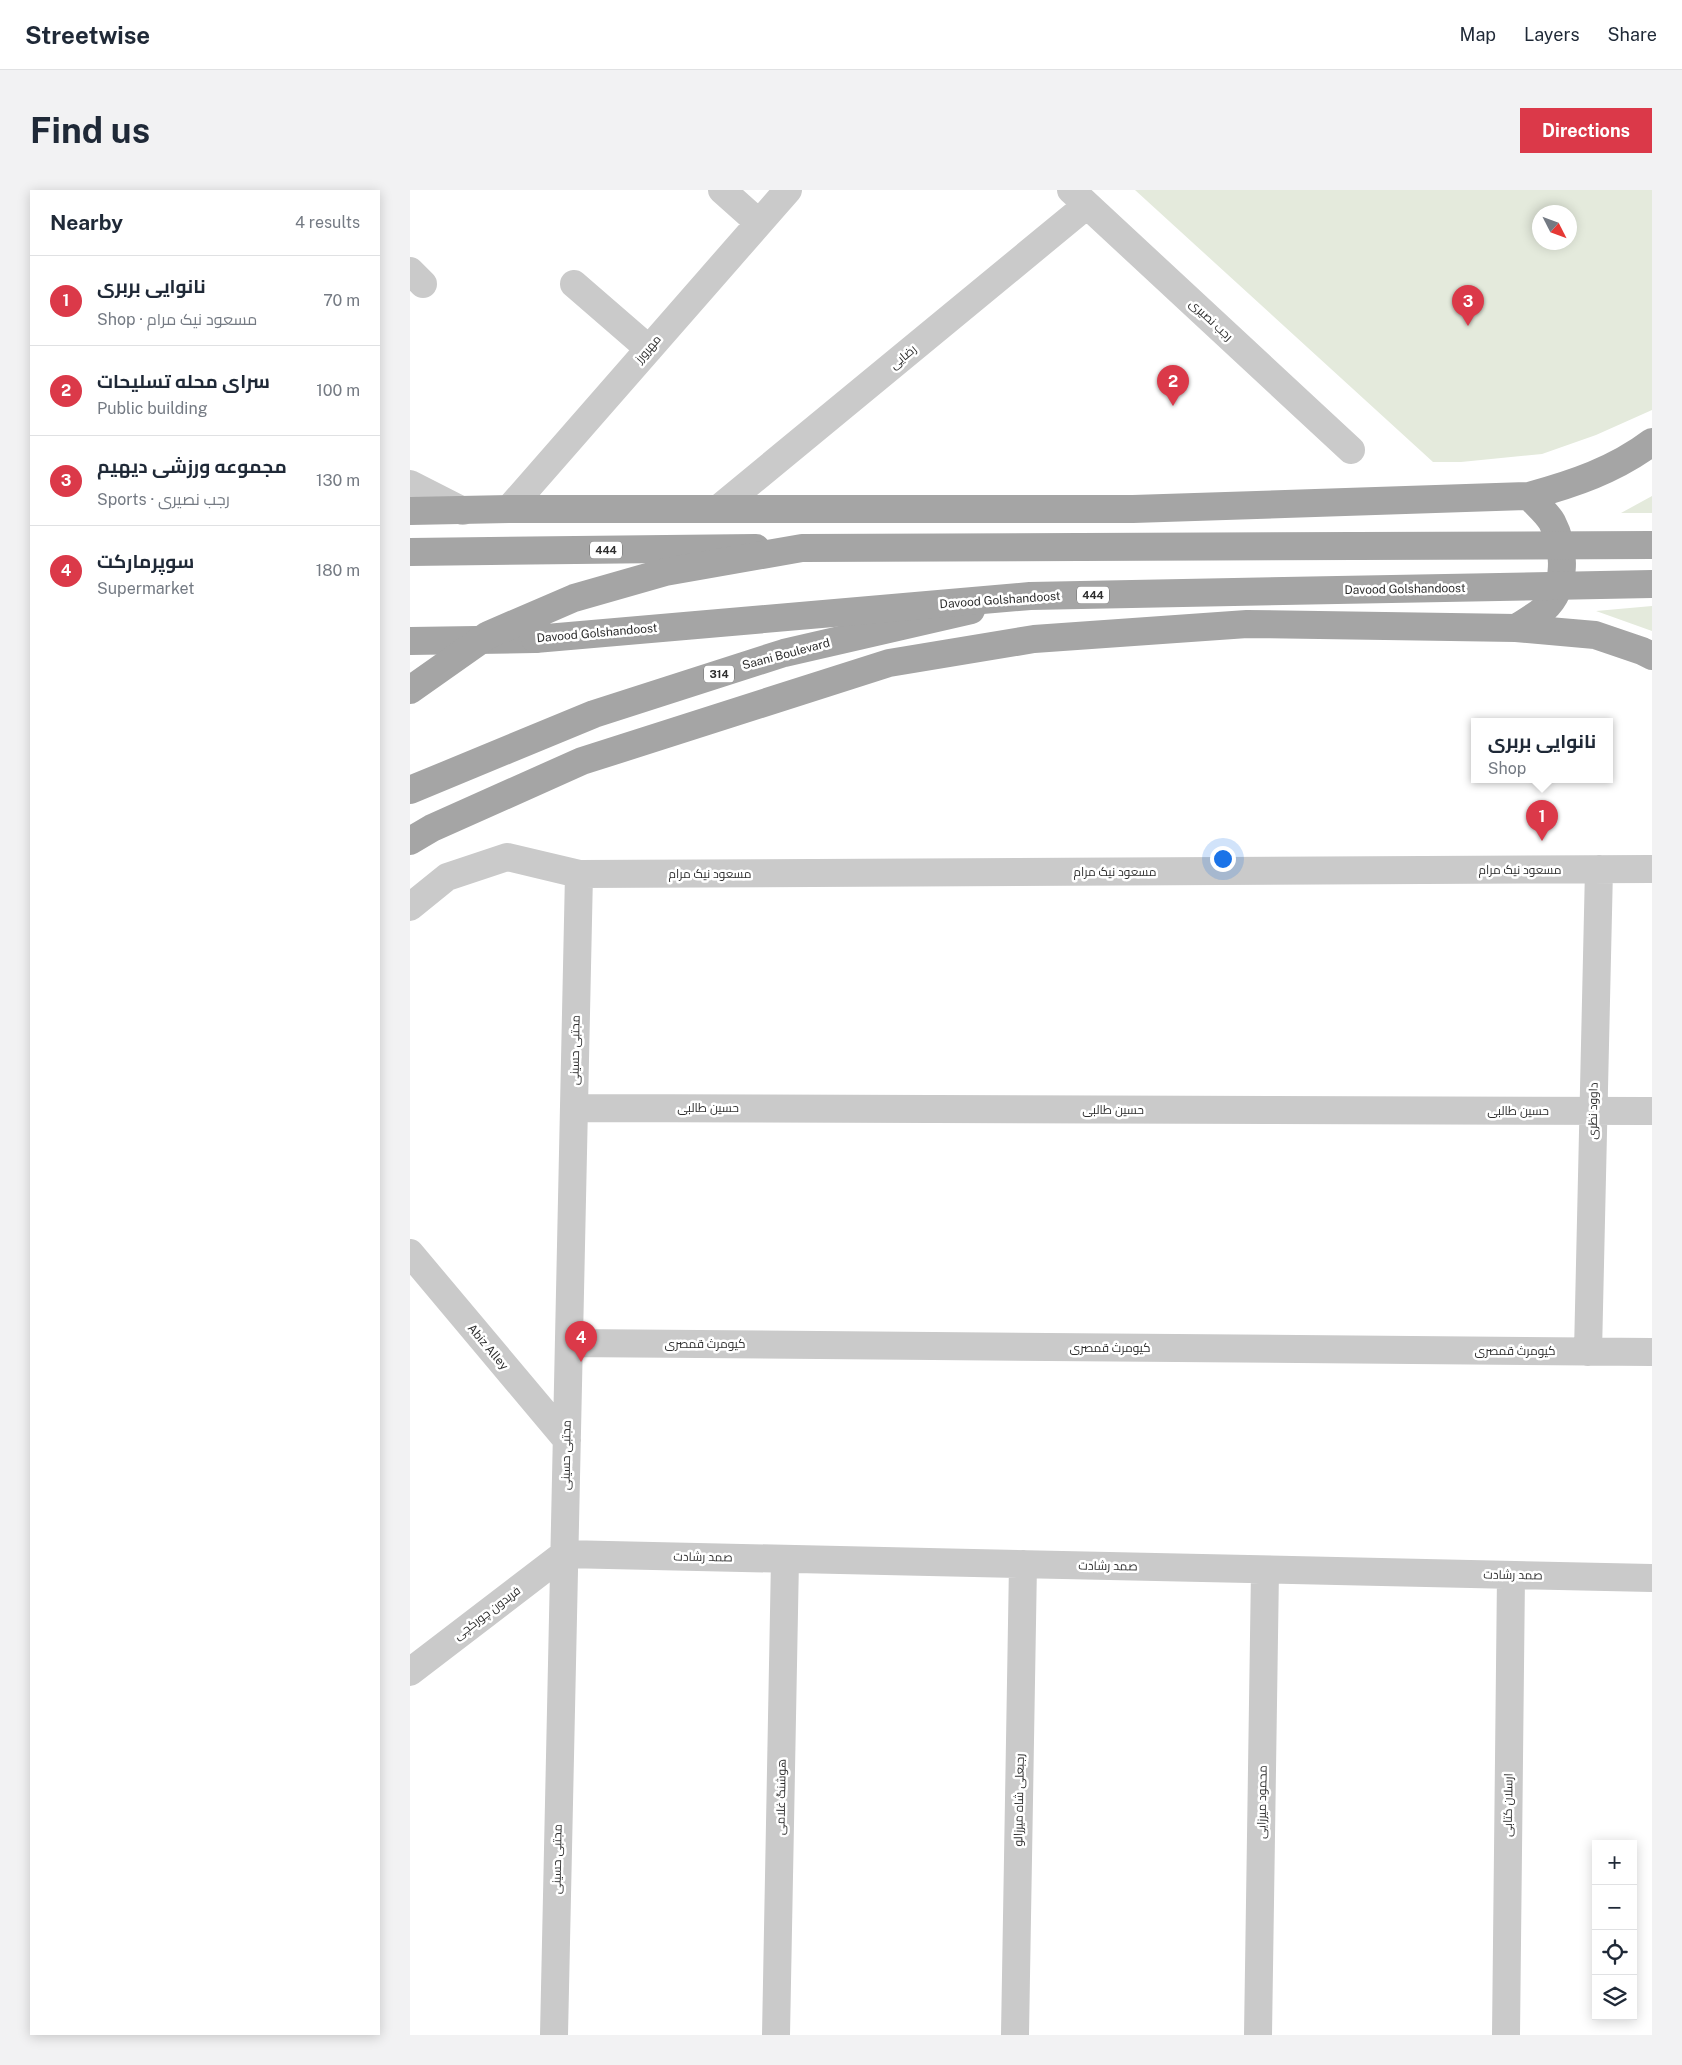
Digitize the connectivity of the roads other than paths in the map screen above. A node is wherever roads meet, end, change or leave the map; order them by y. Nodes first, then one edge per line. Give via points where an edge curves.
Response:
1 (722, 190) edge
2 (788, 190) edge
3 (1079, 198) edge
4 (759, 223) junction
5 (574, 284) dead end
6 (649, 349) junction
7 (1652, 442) edge
8 (1351, 450) dead end
9 (410, 484) edge
10 (1529, 496) junction
11 (509, 509) junction
12 (718, 509) junction
13 (463, 510) junction
14 (410, 511) edge
15 (1652, 545) edge
16 (802, 548) junction
17 (410, 552) edge
18 (1652, 584) edge
19 (1030, 596) junction
20 (1516, 628) junction
21 (410, 641) edge
22 (1652, 656) edge
23 (410, 690) edge
24 (414, 788) edge
25 (410, 841) edge
26 (1599, 869) junction
27 (1652, 869) edge
28 (579, 874) junction
29 (410, 907) edge
30 (574, 1108) junction
31 (1593, 1111) junction
32 (1652, 1111) edge
33 (410, 1253) edge
34 (569, 1343) junction
35 (1588, 1352) junction
36 (1652, 1352) edge
37 (567, 1440) junction
38 (564, 1554) junction
39 (785, 1559) junction
40 (1023, 1564) junction
41 (1265, 1570) junction
42 (1511, 1575) junction
43 (1652, 1578) edge
44 (410, 1672) edge
45 (554, 2035) edge
46 (776, 2035) edge
47 (1015, 2035) edge
48 (1258, 2035) edge
49 (1506, 2035) edge

1 - 4 street
2 - 4 street, مهرورز
3 - 8 street, رجب نصیری
3 - 12 street, رضایی
4 - 6 street, مهرورز
5 - 6 street
6 - 11 street, مهرورز
7 - 10 main road via 1617,465 1576,483
9 - 13 street
10 - 12 main road via 1133,509
10 - 20 main road via 1552,521 1562,550 1562,576 1545,608
11 - 12 main road
11 - 13 main road
13 - 14 main road
15 - 16 main road, 444, bridge
16 - 17 main road, 444, bridge
16 - 23 main road, bridge via 665,572 574,598 488,635
18 - 19 main road, Davood Golshandoost / 444, bridge
19 - 21 main road, Davood Golshandoost / 444, bridge via 535,639
19 - 24 main road, Saani Boulevard / 314, bridge via 784,653 594,714
20 - 22 main road via 1595,635
20 - 25 main road via 1247,624 1034,639 889,663 582,761 432,828
26 - 27 street, مسعود نیک مرام
26 - 28 street, مسعود نیک مرام
26 - 31 street, داوود نظری
28 - 29 street, مسعود نیک مرام via 507,857 447,877
28 - 30 street, مجتبی حسینی
30 - 31 street, حسین طالبی
30 - 34 street, مجتبی حسینی
31 - 32 street, حسین طالبی
31 - 35 street, داوود نظری
33 - 37 street, Abiz Alley
34 - 35 street, کیومرث قمصری
34 - 37 street, مجتبی حسینی
35 - 36 street, کیومرث قمصری
37 - 38 street, مجتبی حسینی
38 - 39 street, صمد رشادت
38 - 44 street, فریدون چورکچی
38 - 45 street, مجتبی حسینی
39 - 40 street, صمد رشادت
39 - 46 street, هوشنگ غلامی
40 - 41 street, صمد رشادت
40 - 47 street, رجبعلی شاه میرزالو
41 - 42 street, صمد رشادت
41 - 48 street, محمود میرزایی
42 - 43 street, صمد رشادت
42 - 49 street, ارسلان کتابی

